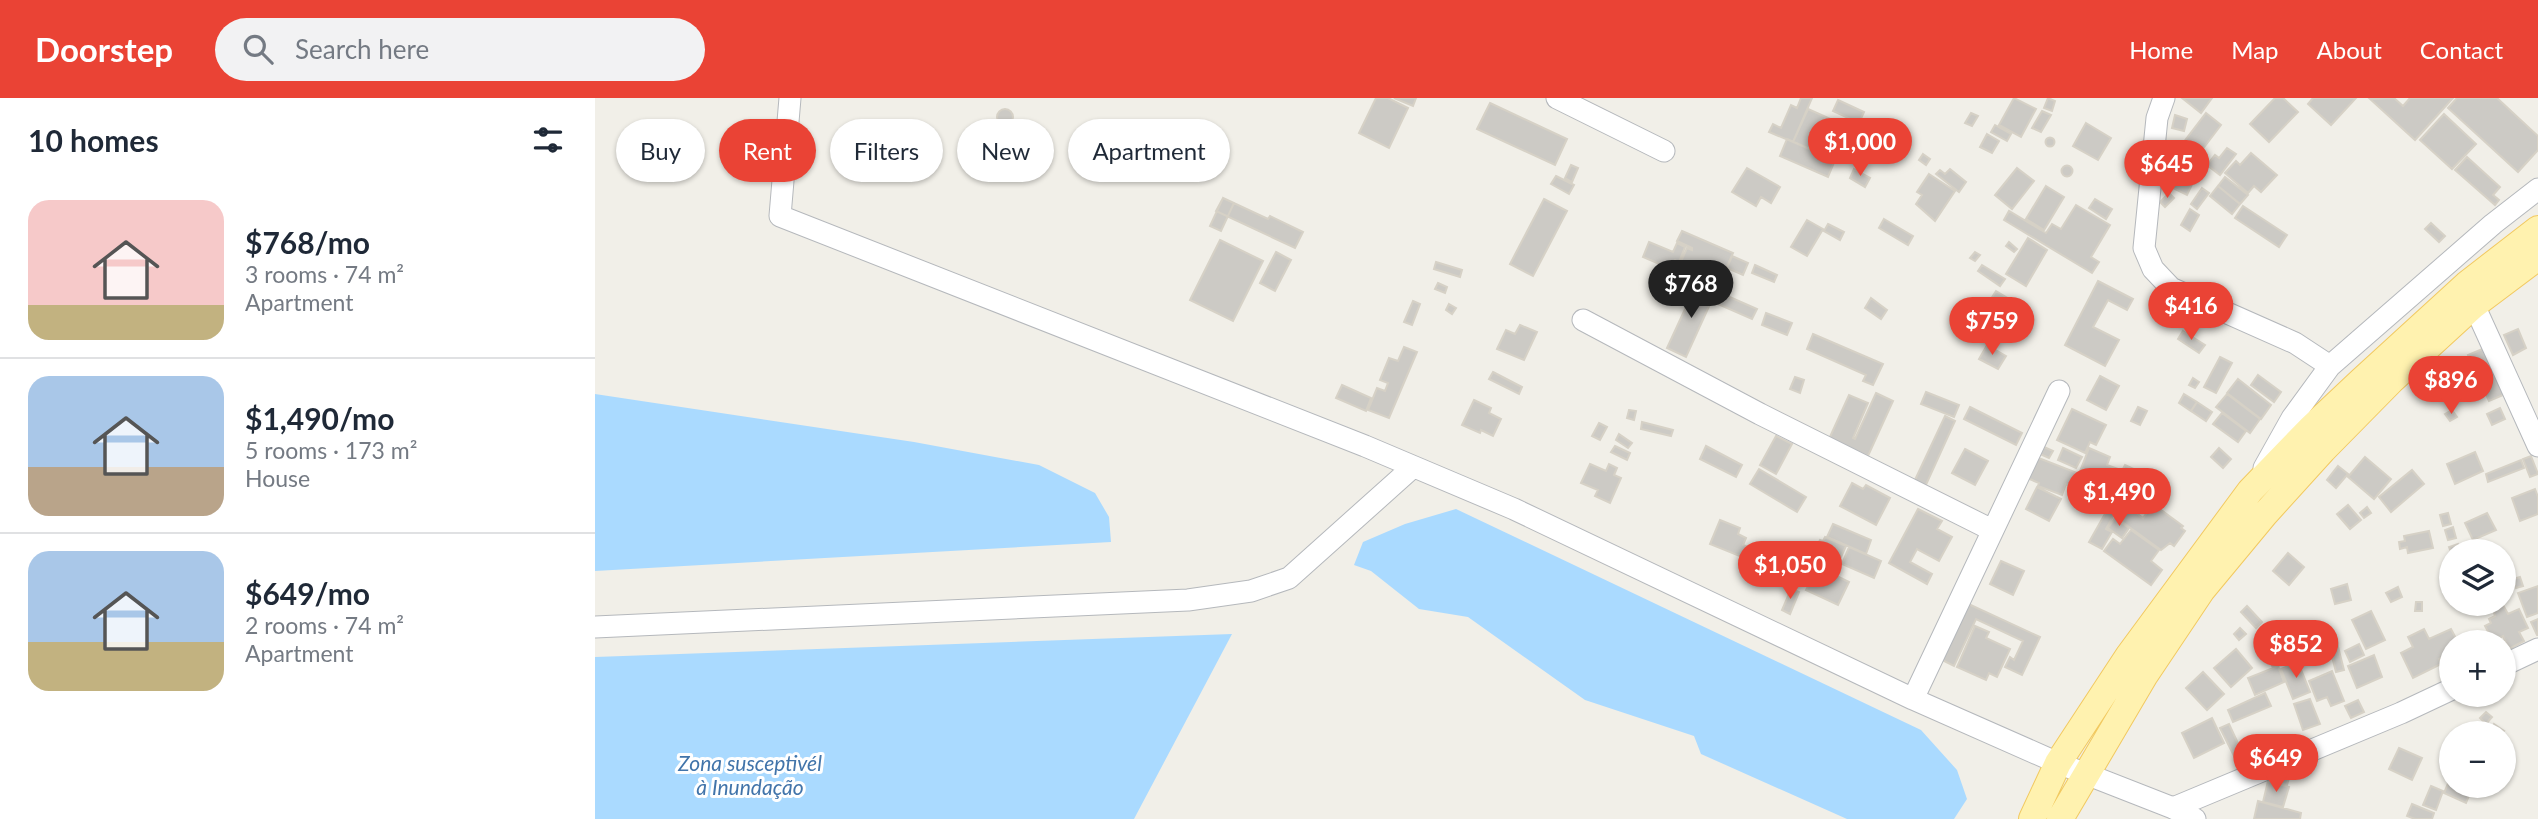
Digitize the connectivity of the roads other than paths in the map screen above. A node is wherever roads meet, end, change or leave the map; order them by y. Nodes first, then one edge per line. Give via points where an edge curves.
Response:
1 (790, 98) edge
2 (1557, 98) edge
3 (2164, 98) edge
4 (1664, 151) dead end
5 (2538, 189) edge
6 (2538, 229) edge
7 (2538, 257) edge
8 (2474, 305) junction
9 (1583, 320) dead end
10 (2330, 366) junction
11 (2059, 391) dead end
12 (2538, 446) edge
13 (1413, 467) junction
14 (2250, 491) junction
15 (1991, 530) junction
16 (595, 627) edge
17 (2538, 649) edge
18 (2516, 659) edge
19 (2439, 695) edge
20 (1913, 699) junction
21 (2058, 763) junction
22 (2085, 774) junction
23 (2173, 808) junction
24 (2032, 819) edge
25 (2060, 819) edge
26 (2195, 819) edge

1 - 13 street via 780,216
2 - 4 street
3 - 10 street via 2157,118 2144,248 2153,269 2171,288 2295,343
5 - 10 street
6 - 14 main road via 2467,284
7 - 8 main road
8 - 12 street
8 - 22 main road via 2323,450 2202,590
9 - 15 street
10 - 14 street via 2292,418
11 - 15 street
13 - 16 street via 1289,578 1251,591 1188,600
13 - 20 street via 1514,509
14 - 21 main road via 2129,655
15 - 20 street
17 - 18 street
19 - 23 street
20 - 21 street
21 - 22 street
21 - 24 main road
22 - 23 street
22 - 25 main road
23 - 26 street

